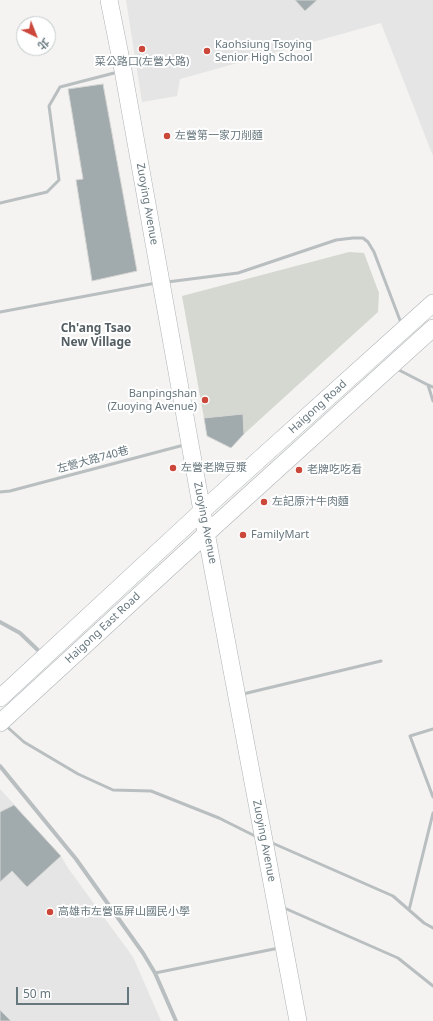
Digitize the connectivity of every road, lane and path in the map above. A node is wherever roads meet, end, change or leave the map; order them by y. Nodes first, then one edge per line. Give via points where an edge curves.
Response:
1 (109, 0) edge
2 (123, 70) junction
3 (0, 203) edge
4 (161, 282) junction
5 (433, 303) edge
6 (0, 312) edge
7 (433, 328) edge
8 (410, 337) junction
9 (384, 359) junction
10 (428, 385) junction
11 (433, 387) edge
12 (433, 401) edge
13 (190, 444) junction
14 (0, 492) edge
15 (202, 510) junction
16 (207, 533) junction
17 (0, 622) edge
18 (381, 661) dead end
19 (51, 663) junction
20 (237, 695) junction
21 (0, 698) edge
22 (0, 722) edge
23 (433, 730) edge
24 (0, 766) edge
25 (433, 797) edge
26 (433, 813) edge
27 (264, 840) junction
28 (276, 904) junction
29 (409, 910) junction
30 (433, 928) edge
31 (284, 947) junction
32 (155, 973) junction
33 (433, 986) edge
34 (176, 1021) edge
35 (298, 1021) edge

1 - 2 street, Zuoying Avenue
2 - 3 lane via 60,87 49,106 59,180 47,192
2 - 4 street, Zuoying Avenue
4 - 6 lane
4 - 8 lane via 238,273 336,240 363,238 374,252
4 - 13 street, Zuoying Avenue
5 - 8 street, Haigong Road
7 - 8 street, Haigong Road
8 - 9 street, Haigong Road
9 - 10 lane
9 - 15 street, Haigong Road
9 - 16 street, Haigong Road
10 - 11 lane
10 - 12 lane
13 - 14 lane, 左營大路740巷
13 - 15 street, Zuoying Avenue
15 - 16 street, Zuoying Avenue
15 - 19 street, Haigong East Road
16 - 19 street, Haigong East Road
16 - 20 street, Zuoying Avenue
17 - 19 street via 20,633
18 - 20 lane
19 - 21 street, Haigong East Road
19 - 22 street, Haigong East Road
20 - 27 street, Zuoying Avenue
22 - 27 lane via 24,742 78,774 113,790 151,791 219,818
23 - 25 lane via 410,736
24 - 32 street via 76,860
26 - 29 lane
27 - 28 street, Zuoying Avenue
27 - 29 lane via 393,896
28 - 31 street, Zuoying Avenue
28 - 33 lane via 398,958
29 - 30 lane
31 - 32 lane
31 - 35 street, Zuoying Avenue
32 - 34 street

